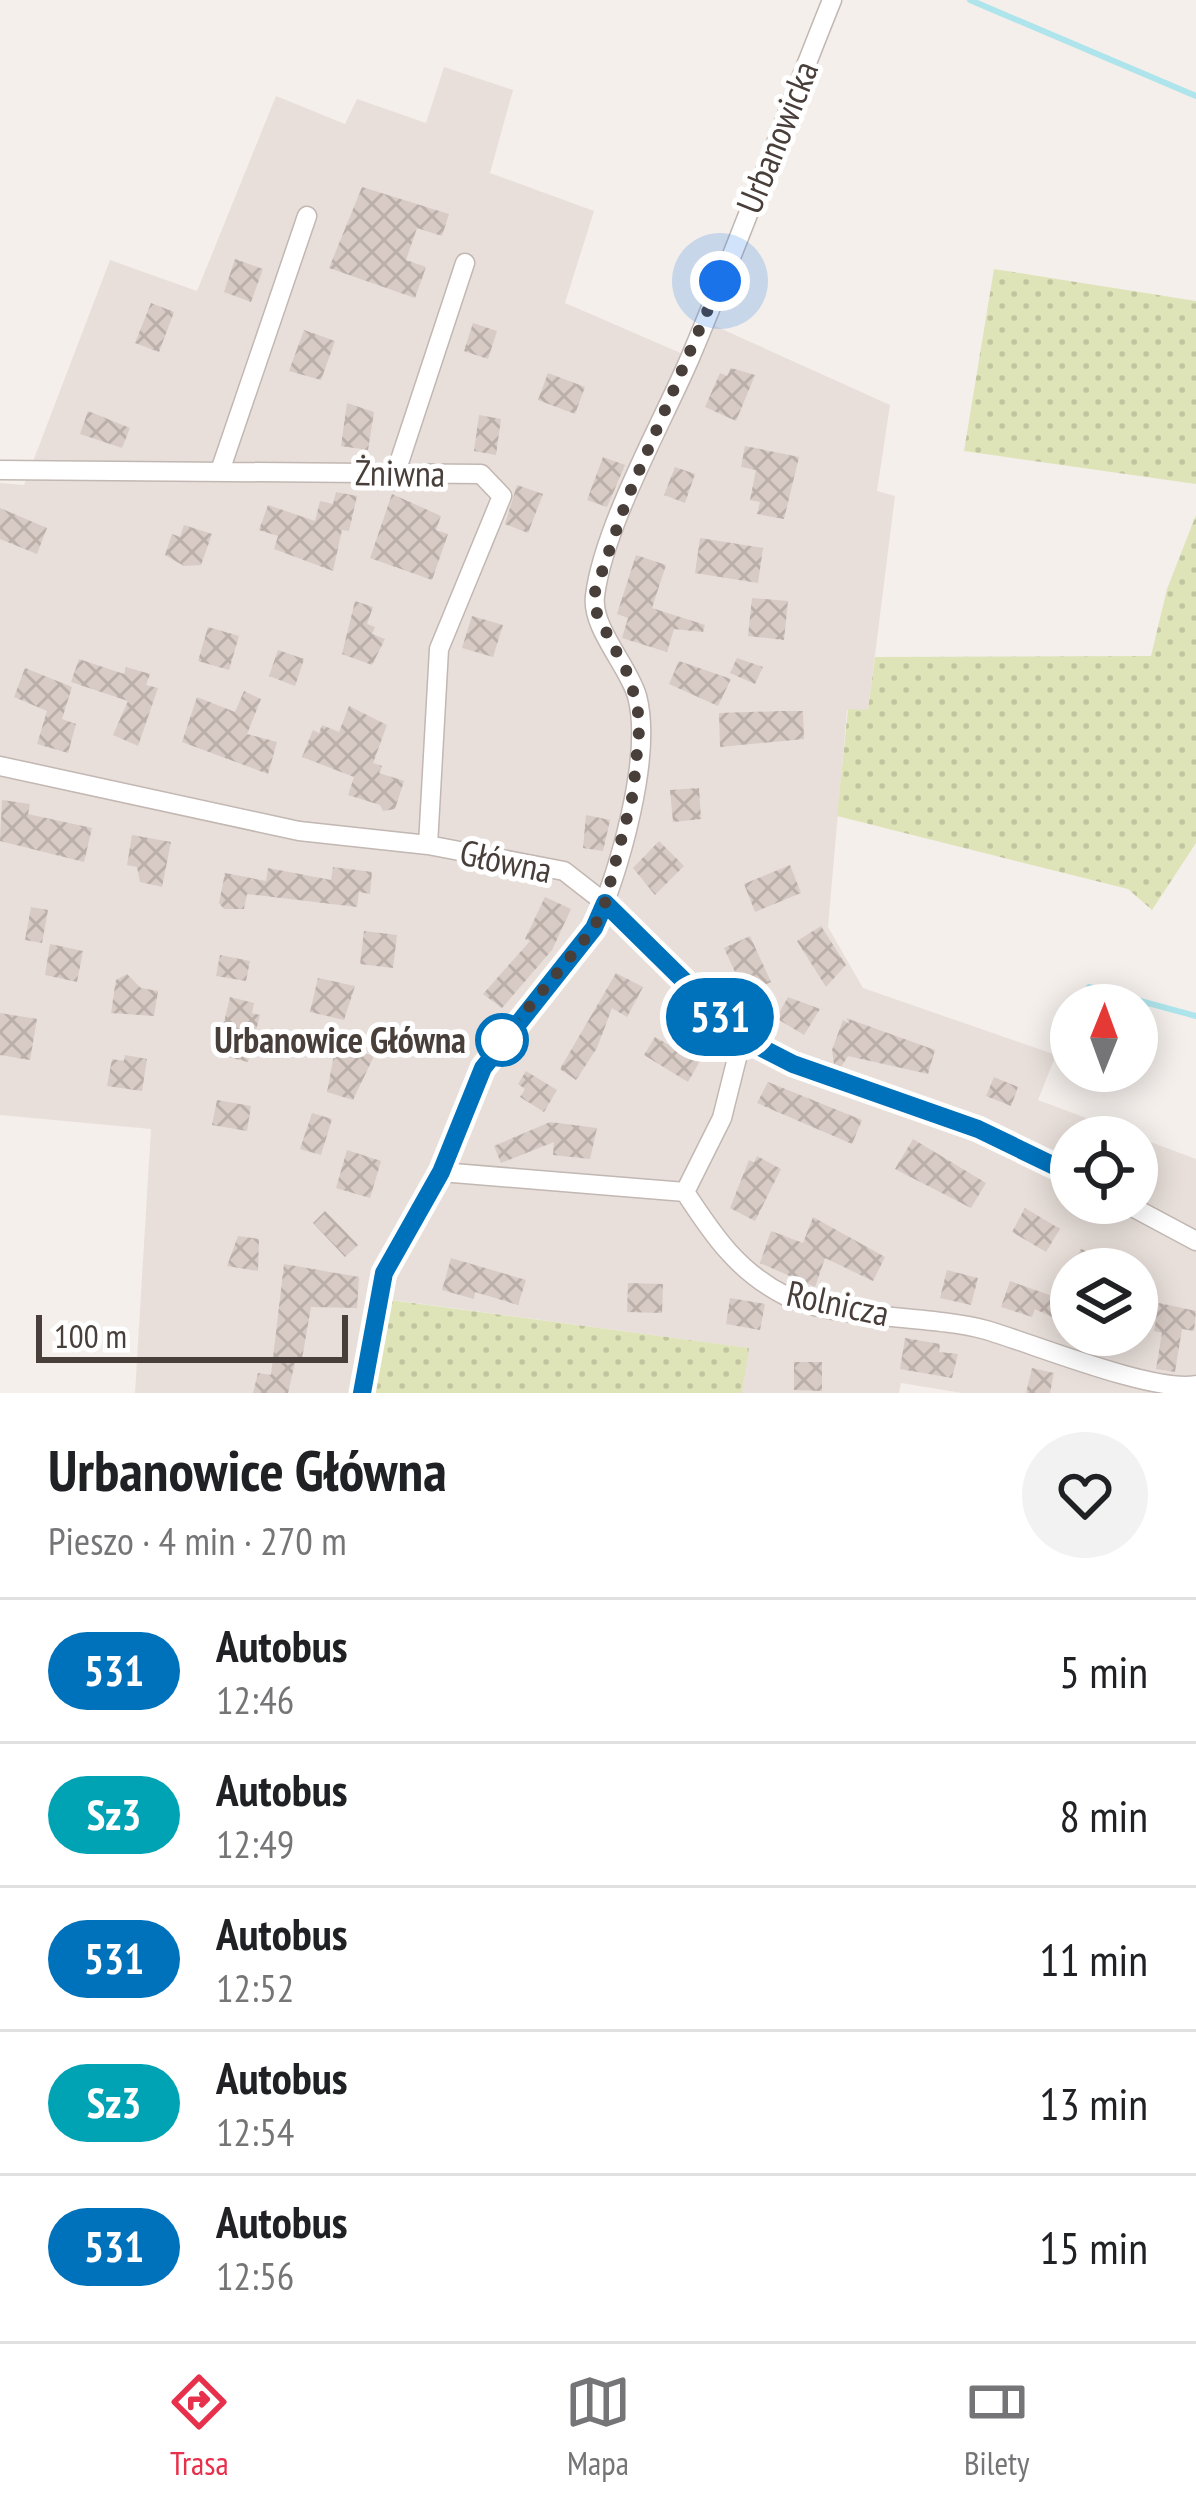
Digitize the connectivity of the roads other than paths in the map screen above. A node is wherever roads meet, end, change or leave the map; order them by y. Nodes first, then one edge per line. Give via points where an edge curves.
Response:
1 (832, 0) edge
2 (307, 216) dead end
3 (466, 263) dead end
4 (0, 470) edge
5 (220, 471) junction
6 (396, 472) junction
7 (0, 766) edge
8 (428, 844) junction
9 (605, 903) junction
10 (742, 1038) junction
11 (1050, 1164) edge
12 (441, 1172) junction
13 (685, 1192) junction
14 (1158, 1220) edge
15 (1196, 1240) edge
16 (1196, 1385) edge
17 (362, 1393) edge

1 - 9 street, Urbanowicka via 595,592 640,721 633,794
2 - 5 street
3 - 6 street
4 - 5 street, Żniwna
5 - 6 street, Żniwna
6 - 8 street, Żniwna via 481,474 502,496 439,649
7 - 8 street, Główna via 299,831
8 - 9 street, Główna via 546,864
9 - 10 street, Główna
9 - 12 street, Urbanowicka via 594,928 491,1053
10 - 11 street, Główna
10 - 13 street via 722,1118
12 - 13 street
12 - 17 street, Urbanowicka via 384,1273
13 - 16 street, Rolnicza via 724,1252 791,1300 984,1330 1145,1389
14 - 15 street

